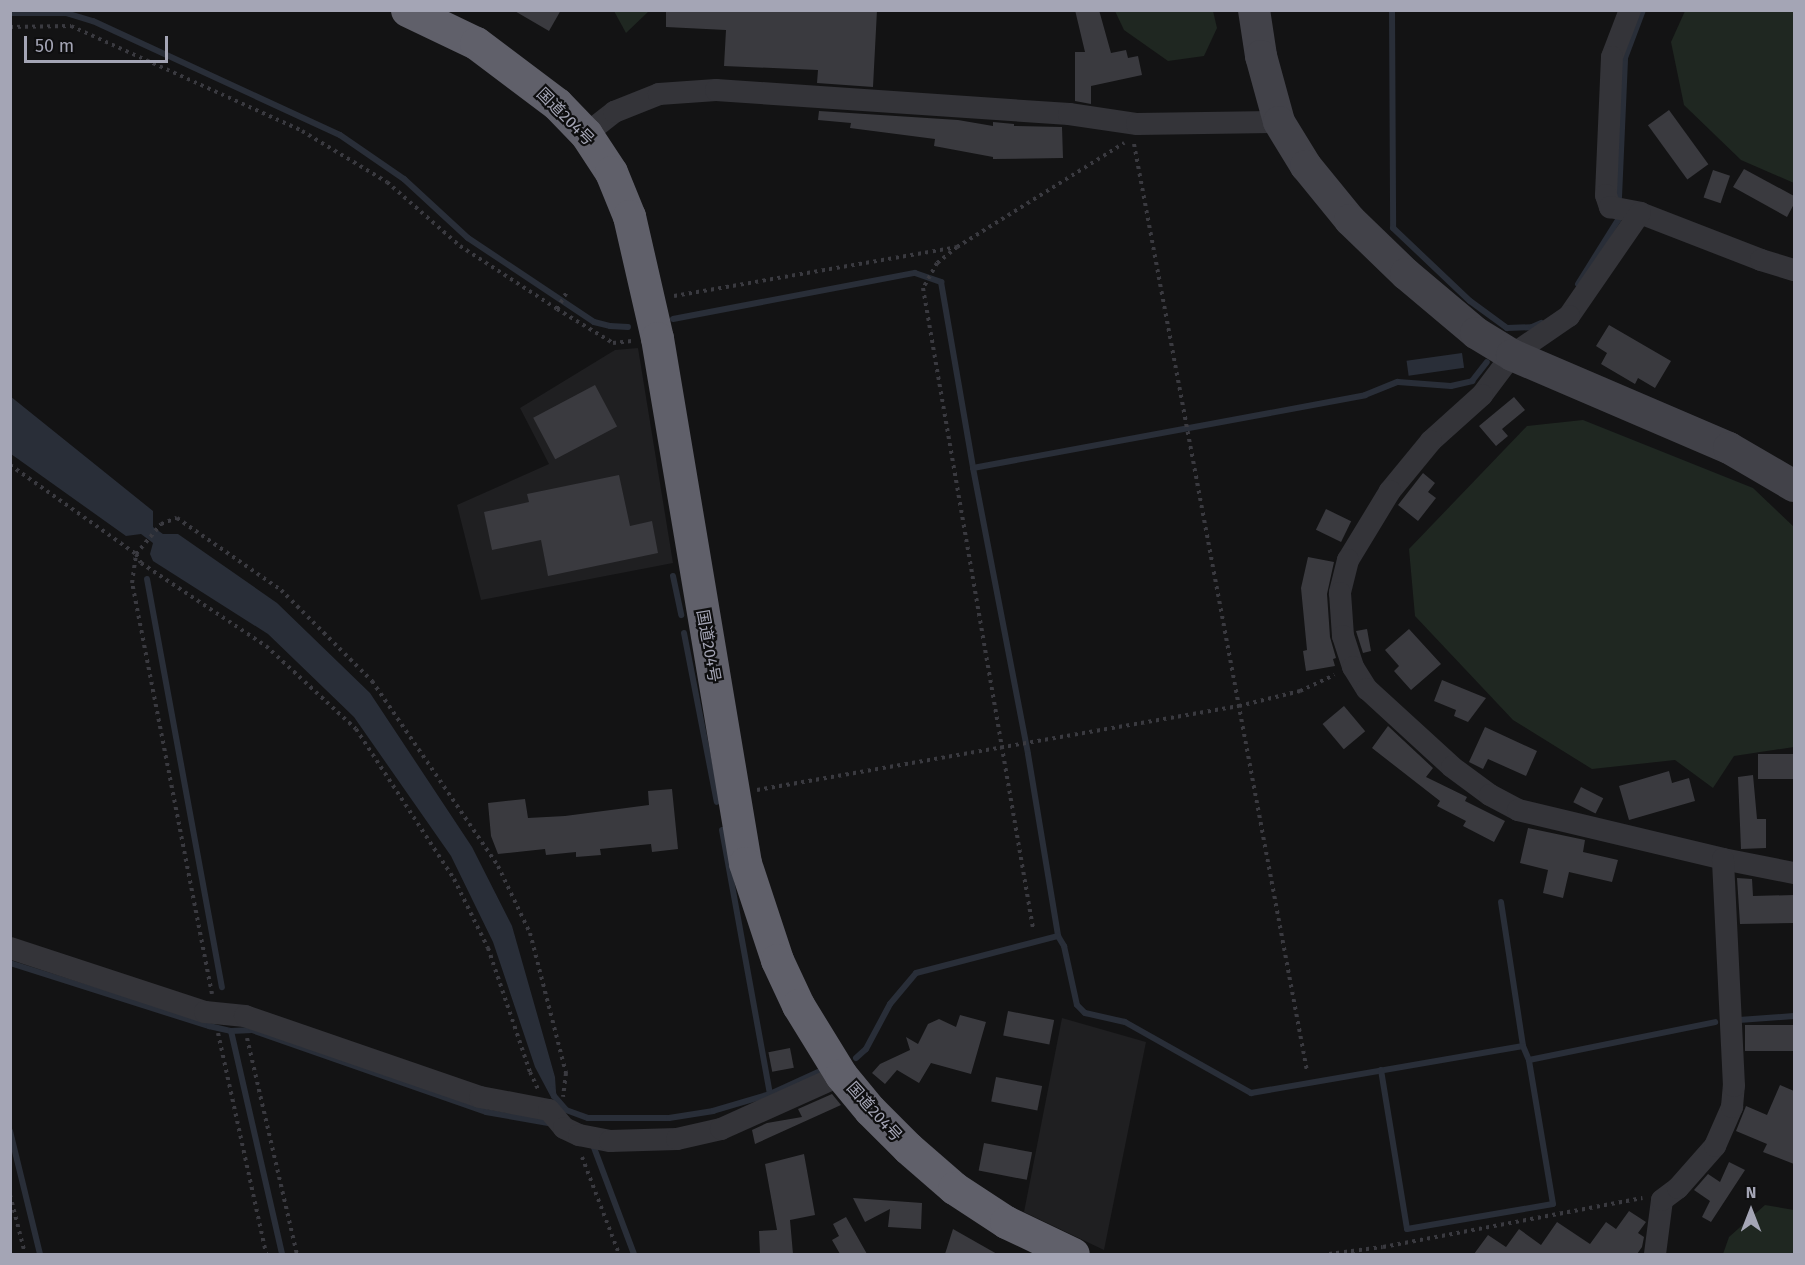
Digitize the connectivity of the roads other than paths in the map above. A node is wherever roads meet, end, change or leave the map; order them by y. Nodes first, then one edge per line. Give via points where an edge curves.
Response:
1 (407, 10) edge
2 (1254, 10) edge
3 (1630, 10) edge
4 (1279, 122) junction
5 (586, 134) junction
6 (1626, 210) junction
7 (1794, 270) edge
8 (1512, 355) junction
9 (1794, 486) edge
10 (1723, 859) junction
11 (1794, 873) edge
12 (10, 948) edge
13 (841, 1075) junction
14 (1073, 1254) edge
15 (1655, 1254) edge

1 - 5 highway, 国道204号 via 476,43 557,104
2 - 4 street via 1261,56
3 - 6 street via 1612,57 1606,195
4 - 5 street via 1137,124 1069,114 716,90 659,94 614,112
4 - 8 street via 1305,166 1350,220 1476,333
5 - 13 highway, 国道204号 via 612,172 629,216 649,301 745,863 777,960 798,1005
6 - 7 street
6 - 8 street via 1569,316
8 - 9 street via 1729,448
8 - 10 street via 1482,396 1431,441 1390,492 1348,560 1340,593 1343,636 1353,667 1367,689 1452,767 1518,810
10 - 11 street
10 - 15 street via 1732,1107 1715,1146 1678,1188 1662,1200
12 - 13 street via 218,1015 245,1016 480,1097 562,1117 610,1141 677,1139 710,1132
13 - 14 highway, 国道204号 via 870,1110 954,1188 1006,1221

